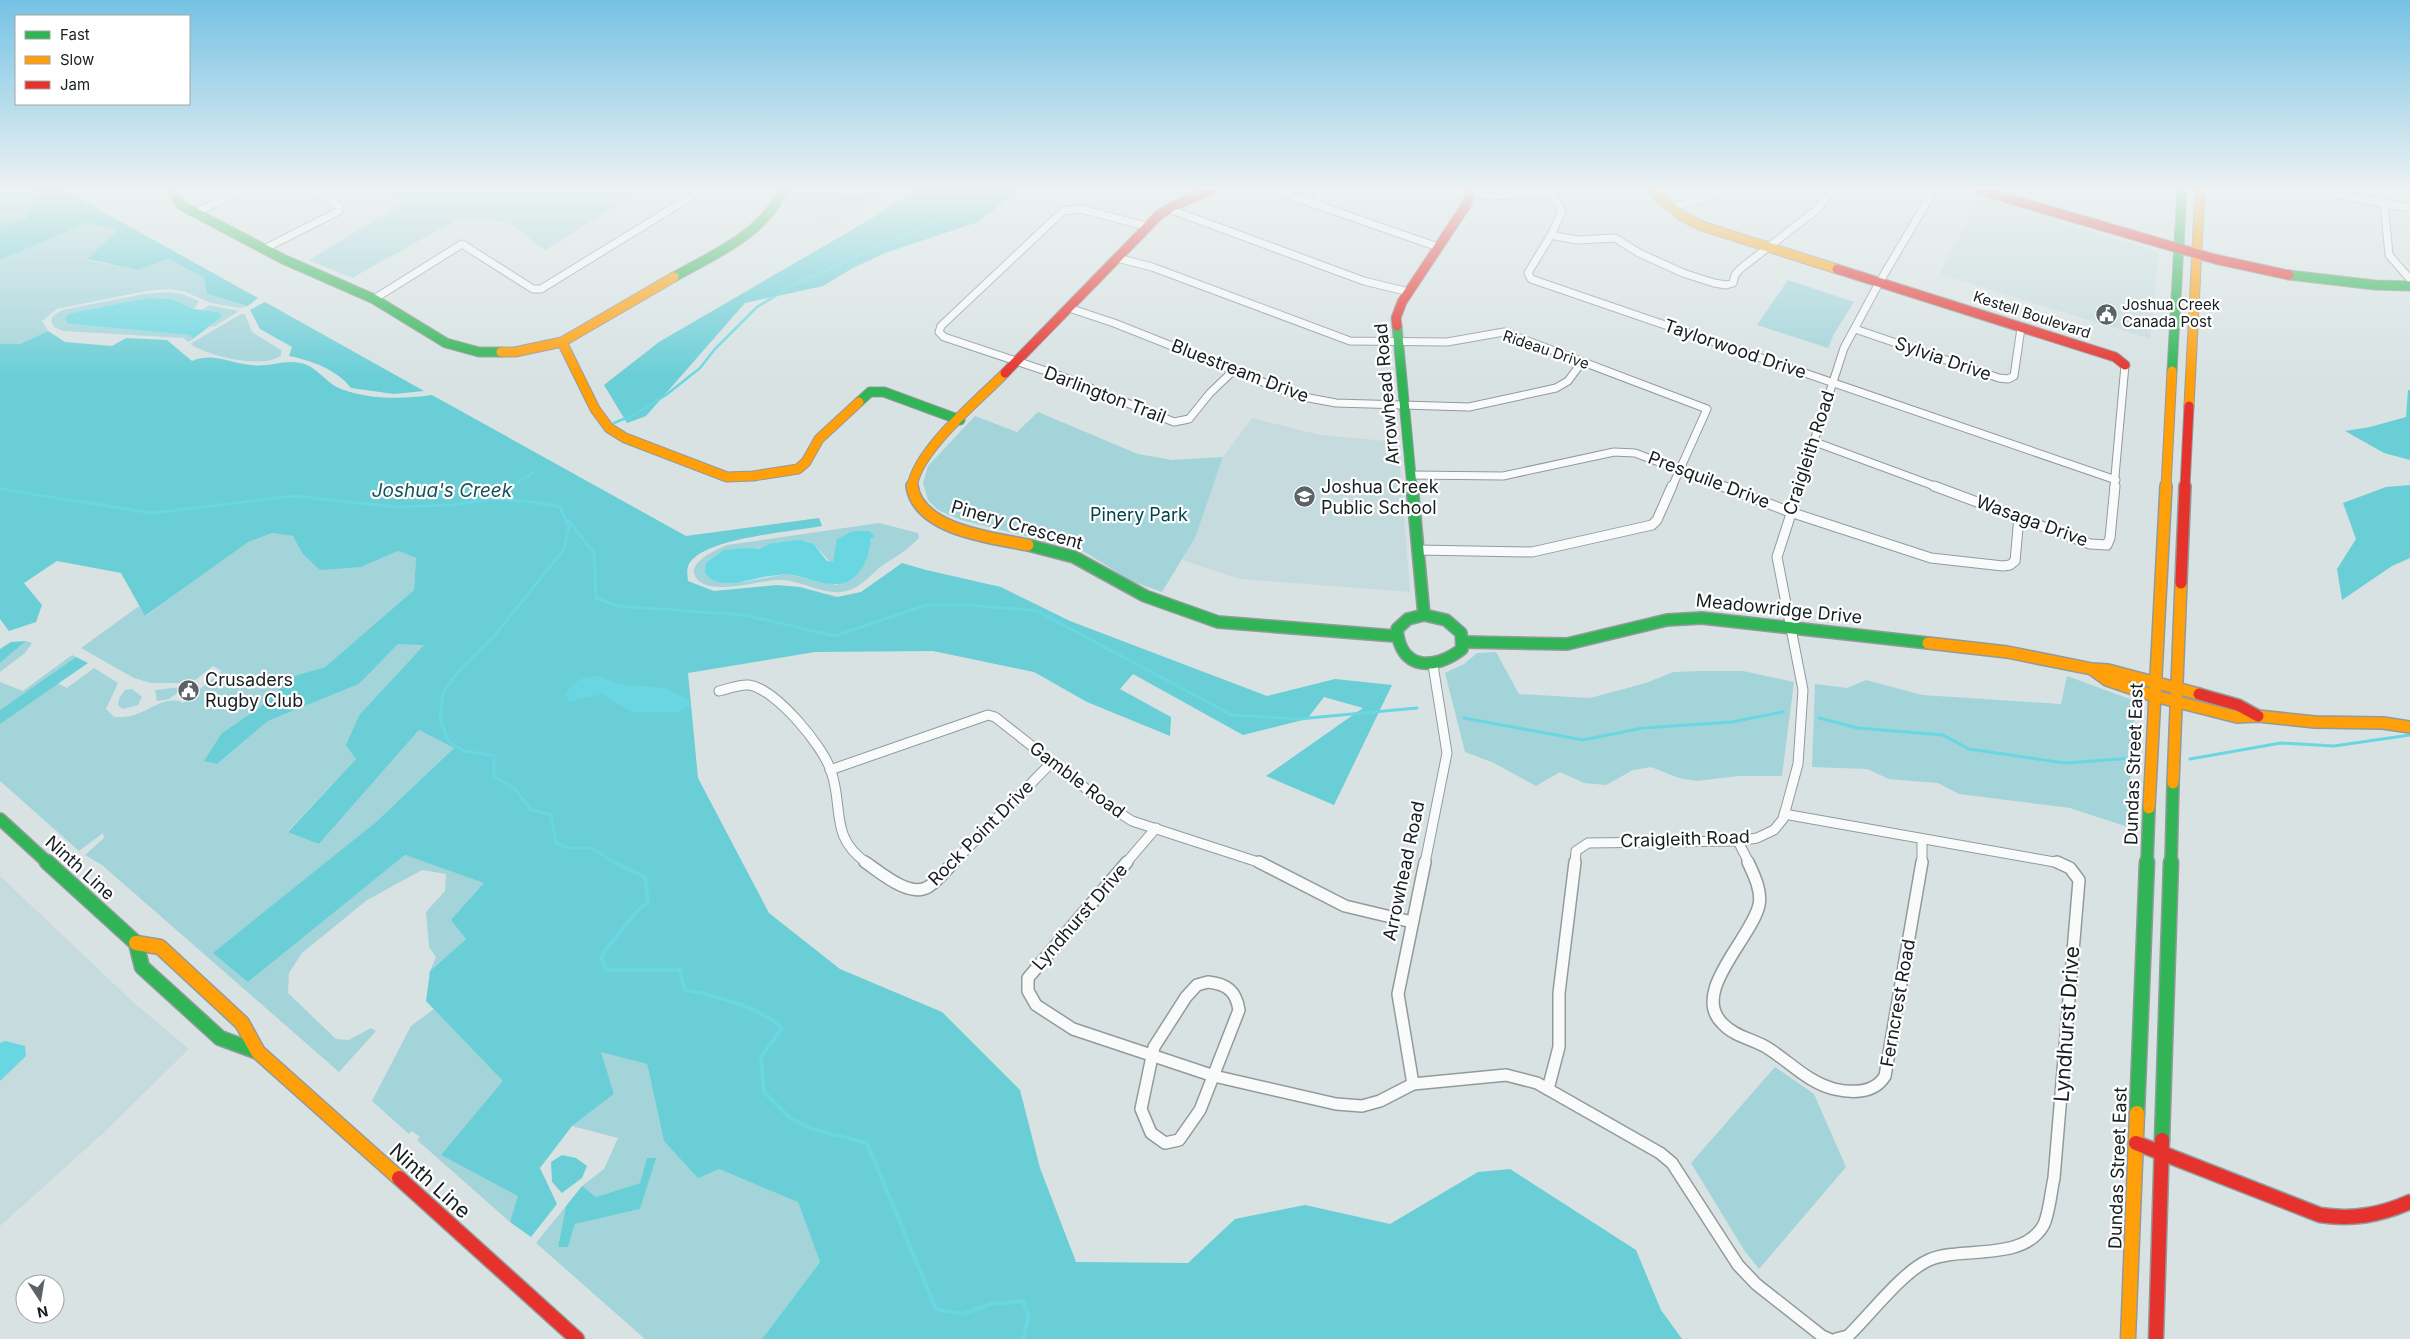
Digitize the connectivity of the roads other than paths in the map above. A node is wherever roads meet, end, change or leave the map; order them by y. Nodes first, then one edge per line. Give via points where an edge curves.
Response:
1 (272, 252) edge
2 (449, 252) edge
3 (475, 252) edge
4 (600, 252) edge
5 (714, 252) edge
6 (1019, 252) edge
7 (1123, 252) edge
8 (1287, 252) edge
9 (1434, 252) edge
10 (1540, 252) edge
11 (1638, 252) edge
12 (1763, 252) edge
13 (1783, 252) edge
14 (1897, 252) edge
15 (2179, 252) edge
16 (2389, 252) edge
17 (2198, 253) joint
18 (1117, 258) junction
19 (2410, 279) edge
20 (1879, 283) junction
21 (2410, 286) edge
22 (1408, 292) junction
23 (374, 300) junction
24 (1069, 308) junction
25 (2021, 328) junction
26 (1855, 329) junction
27 (562, 342) junction
28 (1398, 342) junction
29 (1017, 361) junction
30 (1582, 362) junction
31 (2125, 365) joint
32 (1233, 371) junction
33 (1833, 382) junction
34 (1404, 405) junction
35 (960, 420) junction
36 (1815, 442) junction
37 (1679, 468) junction
38 (1411, 475) junction
39 (2116, 480) junction
40 (1790, 512) junction
41 (2019, 517) junction
42 (1418, 550) junction
43 (1424, 615) junction
44 (1790, 627) junction
45 (1395, 636) junction
46 (1463, 642) junction
47 (1433, 665) junction
48 (2092, 670) junction
49 (2155, 683) junction
50 (2176, 689) junction
51 (719, 691) dead end
52 (2154, 696) junction
53 (2175, 702) junction
54 (2258, 716) junction
55 (2410, 727) edge
56 (1052, 762) junction
57 (830, 770) junction
58 (1784, 814) junction
59 (0, 820) edge
60 (1156, 828) junction
61 (1738, 840) junction
62 (1922, 840) junction
63 (1412, 922) junction
64 (136, 943) junction
65 (258, 1052) junction
66 (1153, 1056) junction
67 (1214, 1076) junction
68 (1413, 1084) junction
69 (1548, 1089) junction
70 (2136, 1144) junction
71 (2163, 1154) junction
72 (2410, 1202) edge
73 (577, 1339) edge
74 (1829, 1339) edge
75 (1836, 1339) edge
76 (2128, 1339) edge
77 (2156, 1339) edge

1 - 23 street
2 - 23 street
3 - 4 street via 533,289 541,289
5 - 27 street
6 - 29 street, Darlington Trail via 938,332 944,337
7 - 18 street, Pinery Crescent
8 - 22 street via 1364,281
9 - 22 street, Arrowhead Road
10 - 33 street, Taylorwood Drive via 1528,273 1531,279
11 - 12 street via 1722,286 1731,285 1740,269
13 - 20 street, Kestell Boulevard
14 - 20 street, Craigleith Road
15 - 49 street, Dundas Street East
16 - 19 street
17 - 21 street via 2294,276
17 - 50 street
18 - 24 street, Pinery Crescent
18 - 28 street, Rideau Drive via 1152,267 1338,338
20 - 25 street, Kestell Boulevard
20 - 26 street, Craigleith Road
22 - 28 street, Arrowhead Road via 1398,312
23 - 27 street via 436,341 456,348 506,352
24 - 29 street, Pinery Crescent
24 - 32 street, Bluestream Drive
25 - 26 street, Sylvia Drive via 2014,376 2008,379
25 - 31 street, Kestell Boulevard via 2115,358
26 - 33 street, Craigleith Road via 1844,348
27 - 35 street via 595,409 613,430 625,438 727,477 798,469 806,462 819,438 870,392 884,392
28 - 30 street, Rideau Drive via 1447,342 1504,332
28 - 34 street, Arrowhead Road
29 - 32 street, Darlington Trail via 1150,414 1179,422 1189,420
29 - 35 street, Pinery Crescent
30 - 34 street, Bluestream Drive via 1568,381 1552,389 1469,407
30 - 37 street, Rideau Drive via 1707,409
31 - 39 street, Wasaga Drive
32 - 34 street, Bluestream Drive via 1298,396 1326,402
33 - 36 street, Craigleith Road
33 - 39 street, Taylorwood Drive
34 - 38 street, Arrowhead Road
35 - 45 street, Pinery Crescent via 924,456 913,474 912,485 918,505 942,522 1069,555 1135,592 1214,621
36 - 40 street, Craigleith Road
36 - 41 street, Wasaga Drive
37 - 38 street, Presquile Drive via 1646,456 1622,452 1503,476
37 - 40 street, Presquile Drive
37 - 42 street via 1657,520 1652,524 1532,552
38 - 42 street, Arrowhead Road
39 - 41 street, Wasaga Drive via 2107,545 2090,544
40 - 41 street, Presquile Drive via 1935,559 2006,566 2015,561
40 - 44 street, Craigleith Road via 1777,557
42 - 43 street, Arrowhead Road
43 - 45 street via 1408,619 1397,629
43 - 46 street via 1446,620 1461,633
44 - 46 street, Meadowridge Drive via 1685,618 1567,644
44 - 48 street, Meadowridge Drive via 2007,652
44 - 58 street, Craigleith Road via 1803,690 1798,764
45 - 47 street via 1399,650 1406,656
46 - 47 street via 1462,649 1451,661
47 - 63 street, Arrowhead Road via 1447,753
48 - 49 street, Meadowridge Drive via 2108,670
48 - 52 street, Meadowridge Drive via 2107,680
49 - 50 street, Meadowridge Drive
49 - 52 street, Dundas Street East
50 - 53 street
50 - 54 street, Meadowridge Drive via 2238,705
51 - 57 street, Rock Point Drive via 750,684 767,692 798,721
52 - 53 street, Meadowridge Drive
52 - 70 street, Dundas Street East
53 - 54 street, Meadowridge Drive via 2237,717
53 - 71 street
54 - 55 street, Meadowridge Drive
56 - 57 street, Gamble Road via 988,715
56 - 57 street, Rock Point Drive via 924,890 902,885 863,860 847,845 839,825
56 - 60 street, Gamble Road via 1117,812 1132,821
58 - 61 street, Craigleith Road via 1774,830 1757,838
58 - 62 street, Lyndhurst Drive
59 - 64 street, Ninth Line
60 - 63 street, Gamble Road via 1253,859 1345,906
60 - 66 street, Lyndhurst Drive via 1028,978 1028,991 1036,1005 1073,1029
61 - 62 street, Ferncrest Road via 1756,882 1759,906 1721,975 1712,1002 1714,1015 1724,1026 1766,1047 1811,1080 1833,1089 1849,1091 1873,1089 1885,1076 1922,865
61 - 69 street, Craigleith Road via 1597,842 1578,848 1559,993 1559,1047
62 - 75 street, Lyndhurst Drive via 2054,862 2070,868 2079,880 2054,1178 2043,1226 2029,1239 2012,1247 1928,1260 1848,1336
63 - 68 street, Arrowhead Road via 1398,994
64 - 65 street, Ninth Line via 160,947 242,1023
64 - 65 street, Ninth Line via 142,967 220,1038
65 - 73 street, Ninth Line
66 - 67 street, Lyndhurst Drive
66 - 67 street via 1141,1109 1151,1133 1165,1143 1180,1140 1200,1110
66 - 67 street via 1154,1047 1197,985 1222,983 1231,988 1238,998 1239,1010
67 - 68 street, Lyndhurst Drive via 1336,1104 1362,1106 1380,1101
68 - 69 street, Lyndhurst Drive via 1506,1075
69 - 74 street, Lyndhurst Drive via 1642,1141 1666,1158 1701,1205 1738,1265 1756,1284
70 - 71 street
70 - 76 street, Dundas Street East
71 - 72 street via 2304,1210 2336,1219 2376,1218
71 - 77 street

